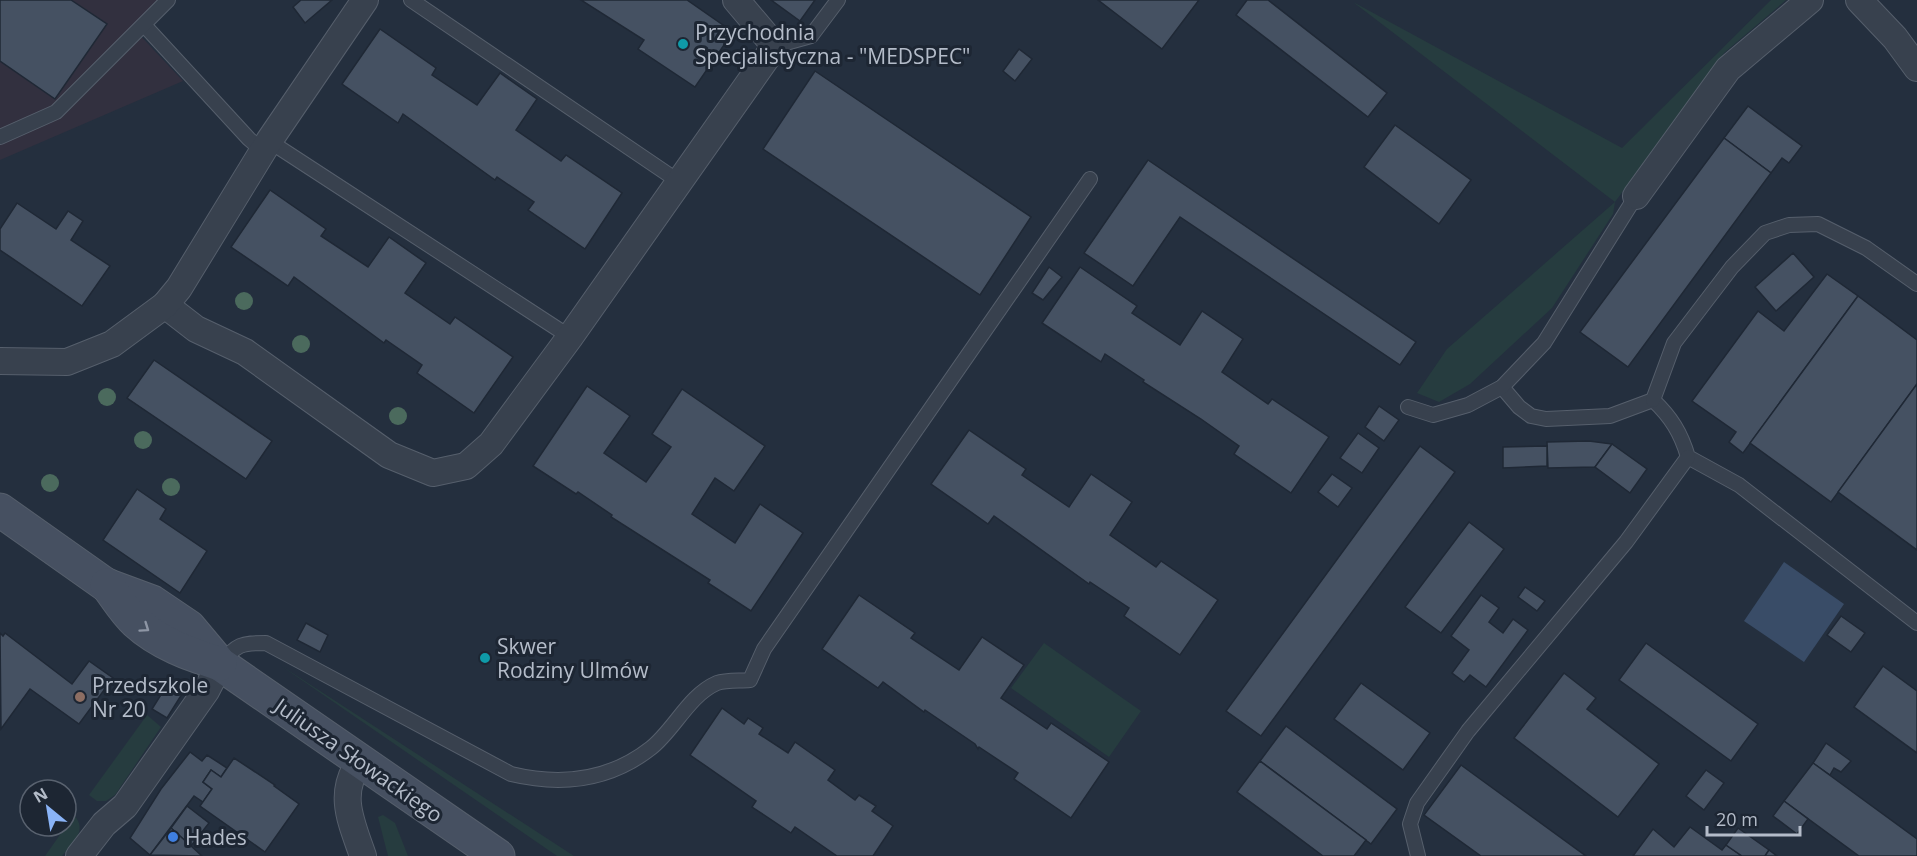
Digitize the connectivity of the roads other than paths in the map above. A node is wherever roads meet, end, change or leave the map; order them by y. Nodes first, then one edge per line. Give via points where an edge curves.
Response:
1 (365, 0) edge
2 (411, 0) edge
3 (736, 0) edge
4 (838, 0) edge
5 (1810, 0) edge
6 (1858, 0) edge
7 (161, 3) edge
8 (145, 26) junction
9 (775, 46) junction
10 (1917, 68) edge
11 (0, 136) edge
12 (266, 146) junction
13 (1090, 178) dead end
14 (678, 181) junction
15 (1636, 196) joint
16 (1917, 284) edge
17 (165, 305) junction
18 (570, 337) junction
19 (0, 361) edge
20 (1502, 387) junction
21 (1653, 400) junction
22 (1408, 407) dead end
23 (1688, 457) junction
24 (0, 510) edge
25 (1917, 623) edge
26 (220, 664) junction
27 (360, 761) junction
28 (80, 856) edge
29 (363, 856) edge
30 (498, 856) edge
31 (1418, 856) edge

1 - 12 street
2 - 14 lane
3 - 9 street
4 - 9 lane via 811,36
5 - 15 street via 1728,69
6 - 10 street via 1895,38
7 - 8 lane
8 - 11 lane via 56,112
8 - 12 lane via 249,140
9 - 14 street
12 - 17 street
12 - 18 lane
13 - 26 lane via 764,649 750,680 718,683 702,693 651,748 623,765 594,776 554,782 510,774 266,643 243,643
14 - 18 street
15 - 20 lane via 1544,343
16 - 21 lane via 1866,248 1818,224 1789,225 1765,233 1732,267 1674,343
17 - 18 street via 196,329 244,352 389,455 434,473 466,466 491,444
17 - 19 street via 112,344 67,362
20 - 21 lane via 1531,416 1546,419 1610,416
20 - 22 lane via 1468,405 1433,415
21 - 23 lane via 1681,434
23 - 25 lane via 1739,485
23 - 31 lane via 1626,542 1468,731 1417,803 1410,824
24 - 26 street, Juliusza Słowackiego via 106,585 152,602 189,627
26 - 27 street, Juliusza Słowackiego
26 - 28 street via 206,691 125,806 104,824
27 - 29 street via 350,776 346,797
27 - 30 street, Juliusza Słowackiego

